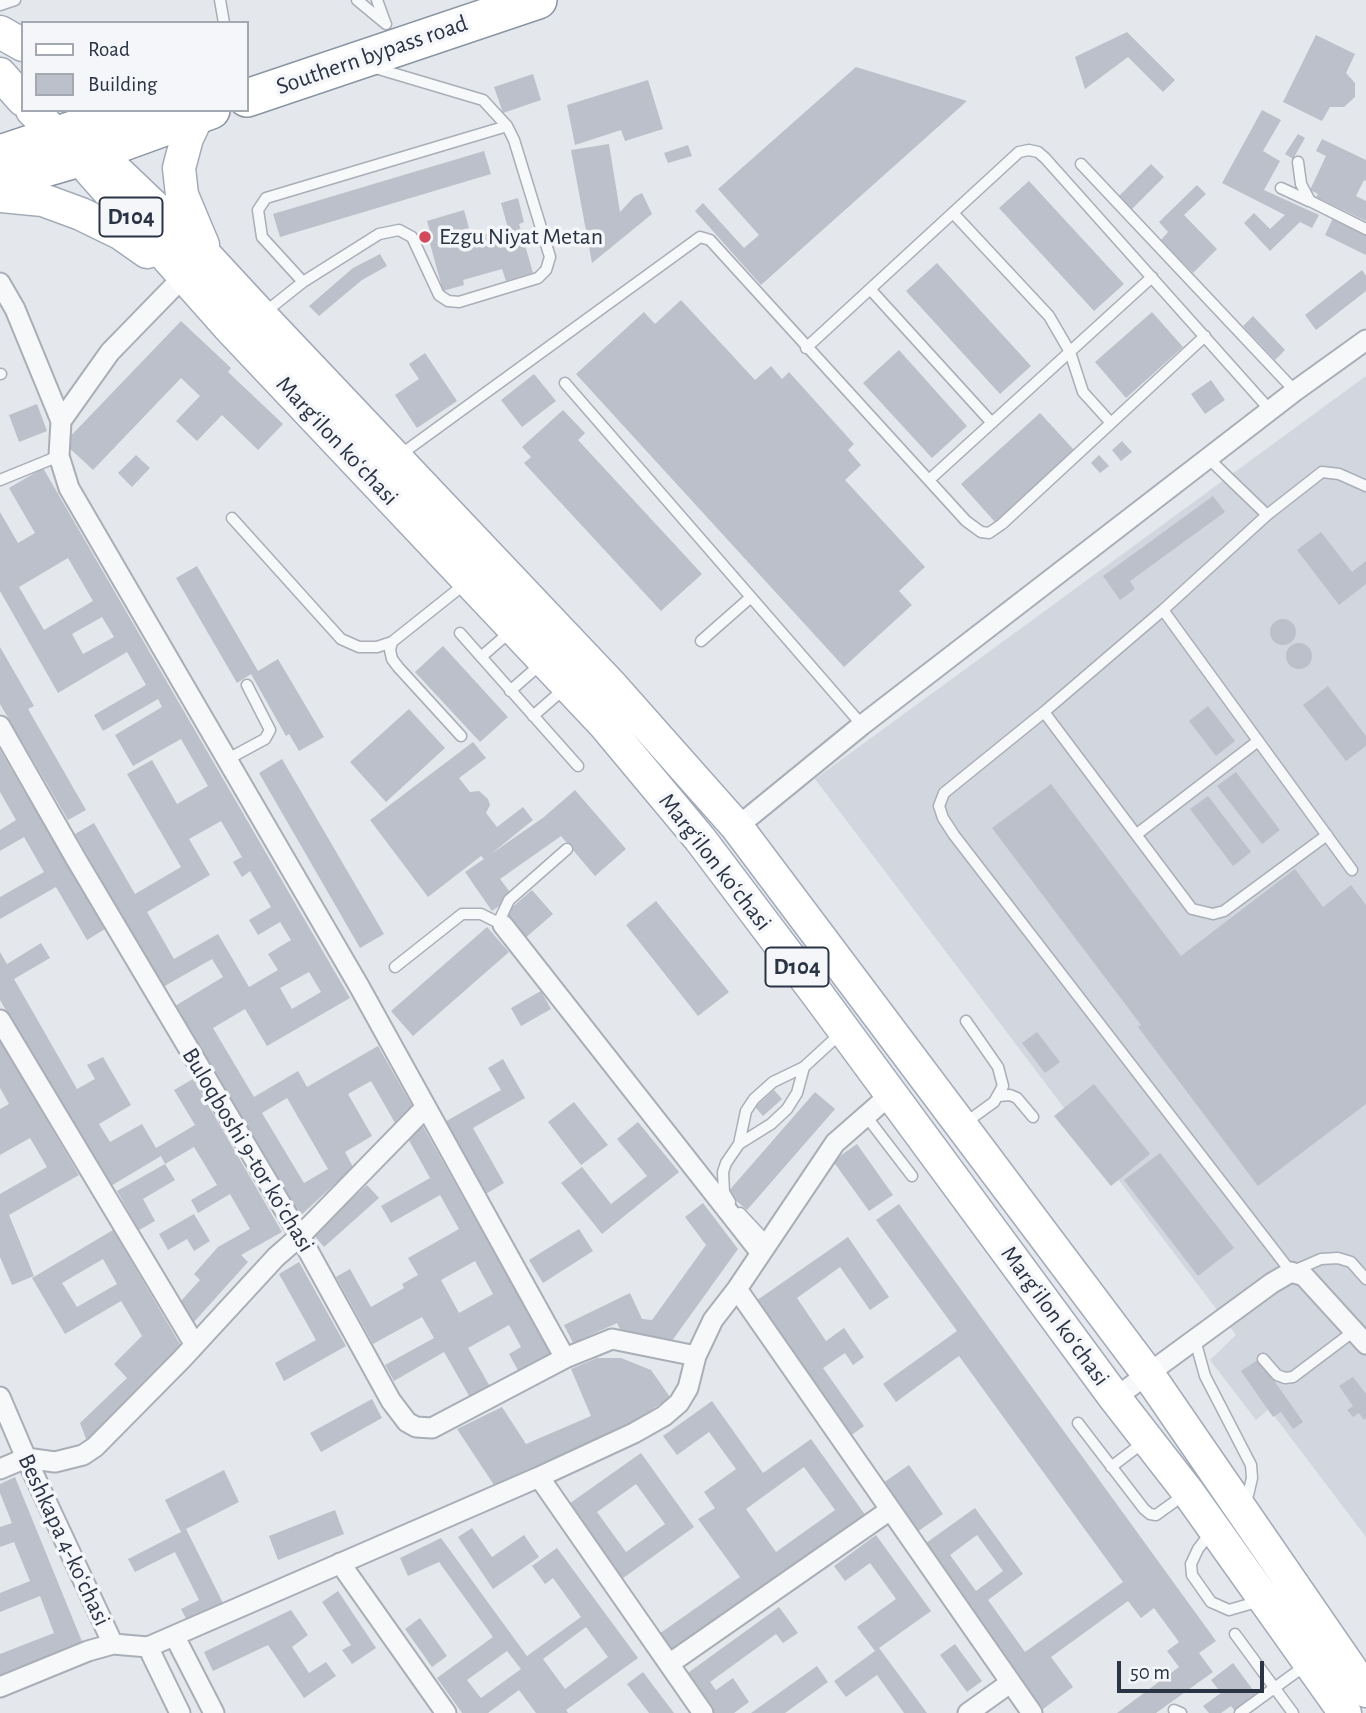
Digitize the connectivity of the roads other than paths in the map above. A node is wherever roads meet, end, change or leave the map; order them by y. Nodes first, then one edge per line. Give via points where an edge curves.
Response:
1 (15, 0) edge
2 (220, 0) edge
3 (357, 0) edge
4 (459, 0) edge
5 (538, 0) edge
6 (0, 5) edge
7 (381, 12) edge
8 (224, 21) edge
9 (0, 32) edge
10 (21, 44) edge
11 (0, 49) edge
12 (352, 61) junction
13 (21, 72) edge
14 (248, 72) edge
15 (0, 74) edge
16 (21, 98) edge
17 (248, 98) edge
18 (35, 112) edge
19 (128, 112) edge
20 (204, 112) edge
21 (507, 126) junction
22 (72, 137) edge
23 (0, 154) edge
24 (1298, 162) dead end
25 (1081, 164) dead end
26 (0, 181) edge
27 (1281, 188) dead end
28 (0, 196) edge
29 (1310, 201) junction
30 (953, 213) junction
31 (1366, 229) edge
32 (209, 259) junction
33 (183, 277) junction
34 (1152, 277) junction
35 (303, 282) junction
36 (0, 283) edge
37 (870, 289) junction
38 (262, 315) junction
39 (1205, 336) junction
40 (1366, 340) edge
41 (806, 348) junction
42 (1070, 352) junction
43 (565, 383) dead end
44 (1295, 391) junction
45 (1270, 410) junction
46 (61, 421) junction
47 (992, 423) junction
48 (1111, 423) junction
49 (59, 456) junction
50 (396, 458) junction
51 (1209, 459) junction
52 (0, 480) edge
53 (929, 481) junction
54 (1366, 486) edge
55 (1267, 515) junction
56 (232, 518) dead end
57 (469, 580) junction
58 (751, 597) junction
59 (1163, 610) junction
60 (514, 628) junction
61 (460, 633) dead end
62 (701, 641) dead end
63 (392, 642) junction
64 (481, 657) junction
65 (545, 660) junction
66 (247, 685) dead end
67 (568, 685) junction
68 (510, 691) junction
69 (1044, 712) junction
70 (533, 716) junction
71 (862, 725) junction
72 (0, 726) edge
73 (461, 736) dead end
74 (1258, 741) junction
75 (228, 759) junction
76 (578, 766) dead end
77 (737, 827) junction
78 (1137, 834) junction
79 (1327, 835) junction
80 (567, 849) dead end
81 (1352, 870) dead end
82 (503, 925) junction
83 (395, 967) dead end
84 (0, 1020) edge
85 (966, 1021) dead end
86 (844, 1030) junction
87 (804, 1067) junction
88 (891, 1094) junction
89 (999, 1096) junction
90 (425, 1108) junction
91 (866, 1116) junction
92 (1033, 1117) dead end
93 (962, 1125) junction
94 (739, 1144) junction
95 (912, 1176) dead end
96 (300, 1236) junction
97 (764, 1247) junction
98 (1291, 1272) junction
99 (1366, 1279) edge
100 (737, 1289) junction
101 (1360, 1338) edge
102 (1195, 1340) junction
103 (195, 1345) junction
104 (696, 1356) junction
105 (565, 1358) junction
106 (1263, 1359) dead end
107 (1148, 1374) junction
108 (0, 1397) edge
109 (1115, 1398) junction
110 (1078, 1423) dead end
111 (1147, 1440) junction
112 (26, 1458) junction
113 (1111, 1467) junction
114 (0, 1469) edge
115 (539, 1477) junction
116 (1188, 1492) junction
117 (1239, 1507) junction
118 (890, 1510) junction
119 (1214, 1529) junction
120 (340, 1563) junction
121 (1264, 1599) junction
122 (1235, 1634) dead end
123 (175, 1637) junction
124 (113, 1644) junction
125 (148, 1647) junction
126 (1309, 1663) junction
127 (669, 1664) junction
128 (1010, 1683) junction
129 (0, 1687) edge
130 (1275, 1688) junction
131 (1366, 1691) edge
132 (180, 1713) edge
133 (214, 1713) edge
134 (446, 1713) edge
135 (703, 1713) edge
136 (968, 1713) edge
137 (1032, 1713) edge
138 (1240, 1713) edge
139 (1293, 1713) edge
140 (1345, 1713) edge

1 - 6 lane
2 - 8 lane
3 - 7 lane
4 - 7 highway, Southern bypass road
5 - 12 highway, Southern bypass road
7 - 14 highway, Southern bypass road
9 - 10 main road
11 - 13 main road
12 - 17 highway, Southern bypass road
12 - 21 lane via 482,100
15 - 16 main road
18 - 22 main road, Margʻilon koʻchasi / D104
19 - 22 highway
20 - 22 highway
20 - 32 main road via 187,138 179,168 182,195
21 - 35 lane via 266,198 258,210 262,237
21 - 35 lane via 550,257 538,278 449,301 439,295 412,237 399,229 379,234
22 - 23 highway
22 - 26 highway
22 - 32 main road, Margʻilon koʻchasi / D104
22 - 33 main road, Margʻilon koʻchasi / D104
24 - 29 lane via 1301,184
25 - 44 lane
27 - 29 lane
28 - 33 main road via 43,200 81,214 120,233
29 - 31 lane
30 - 34 lane via 1019,152 1038,152
30 - 37 lane
30 - 42 lane via 1049,316
32 - 33 street
32 - 38 main road, Margʻilon koʻchasi / D104
33 - 46 street via 110,352
33 - 57 main road, Margʻilon koʻchasi / D104
34 - 39 lane
34 - 42 lane
35 - 38 lane
36 - 46 street
37 - 41 lane
37 - 47 lane
38 - 50 main road, Margʻilon koʻchasi / D104
39 - 45 lane
39 - 48 lane
40 - 44 street
41 - 50 lane via 710,240 700,237
41 - 53 lane
42 - 47 lane
42 - 48 lane via 1083,392
43 - 58 lane
44 - 45 street
45 - 51 street
46 - 49 street
47 - 53 lane
48 - 53 lane via 989,533 981,533 966,521
49 - 52 lane
49 - 75 street via 69,488
50 - 77 main road, Margʻilon koʻchasi / D104 via 612,686
51 - 55 lane
51 - 71 street
54 - 55 lane via 1322,472
55 - 59 lane
56 - 63 lane via 341,639 359,647
57 - 60 main road, Margʻilon koʻchasi / D104
57 - 63 lane
58 - 62 lane
58 - 71 lane
59 - 69 lane
59 - 74 lane
60 - 64 lane
60 - 65 main road, Margʻilon koʻchasi / D104
61 - 64 lane
63 - 73 lane via 392,659
64 - 68 lane
65 - 67 main road, Margʻilon koʻchasi / D104
65 - 68 lane
66 - 75 lane via 269,734
67 - 70 lane
67 - 86 main road, Margʻilon koʻchasi / D104 via 700,839
68 - 70 lane
69 - 78 lane
69 - 98 lane via 944,793 939,806 943,818
70 - 76 lane
71 - 77 street
72 - 96 street, Buloqboshi 9-tor koʻchasi
74 - 78 lane
74 - 79 lane
75 - 90 street
77 - 93 main road, Margʻilon koʻchasi / D104
78 - 79 lane via 1192,909 1213,914 1224,911
79 - 81 lane
80 - 82 lane via 509,901 501,917
82 - 83 lane via 481,914 462,914
82 - 97 street
84 - 103 street
85 - 89 lane via 998,1067 1003,1086
86 - 87 lane
86 - 88 main road, Margʻilon koʻchasi / D104
87 - 94 lane via 787,1109
87 - 94 lane via 773,1082 754,1099 746,1111
88 - 91 street
88 - 109 main road, Margʻilon koʻchasi / D104
89 - 92 lane via 1017,1098
89 - 93 lane
90 - 96 street
90 - 105 street
91 - 95 lane
91 - 97 street via 835,1143
93 - 107 main road, Margʻilon koʻchasi / D104
94 - 97 lane via 723,1172 724,1192
96 - 103 street
96 - 105 street, Buloqboshi 9-tor koʻchasi via 391,1401 416,1427 432,1428
97 - 100 street
98 - 99 lane via 1321,1259 1338,1258 1351,1262
98 - 101 street via 1304,1276
98 - 102 street
100 - 104 street via 713,1320
100 - 118 street
101 - 106 lane via 1293,1377 1277,1375
102 - 107 street
102 - 117 lane via 1205,1376 1251,1465 1248,1495
103 - 112 street via 95,1447 55,1462
104 - 105 street, Buloqboshi 9-tor koʻchasi via 611,1339
104 - 115 street via 688,1388 664,1416
107 - 109 street
107 - 117 main road, Margʻilon koʻchasi / D104
108 - 112 street, Beshkapa 4-koʻchasi
109 - 111 main road, Margʻilon koʻchasi / D104
110 - 113 lane
111 - 113 lane
111 - 116 main road, Margʻilon koʻchasi / D104
112 - 114 street
112 - 124 street, Beshkapa 4-koʻchasi
113 - 116 lane via 1150,1514 1156,1515
115 - 120 street
115 - 127 street
116 - 119 main road, Margʻilon koʻchasi / D104
117 - 131 main road, Margʻilon koʻchasi / D104
118 - 127 street
118 - 128 street
119 - 121 main road, Margʻilon koʻchasi / D104
119 - 121 lane via 1191,1564 1192,1575 1210,1602 1229,1610
120 - 123 street
120 - 134 street
121 - 126 main road, Margʻilon koʻchasi / D104
122 - 130 lane
123 - 125 street
123 - 133 street
124 - 125 street
124 - 129 street
125 - 132 street
126 - 130 lane
126 - 140 main road, Margʻilon koʻchasi / D104
127 - 135 street
128 - 136 street
128 - 137 street
130 - 138 lane
130 - 139 lane

